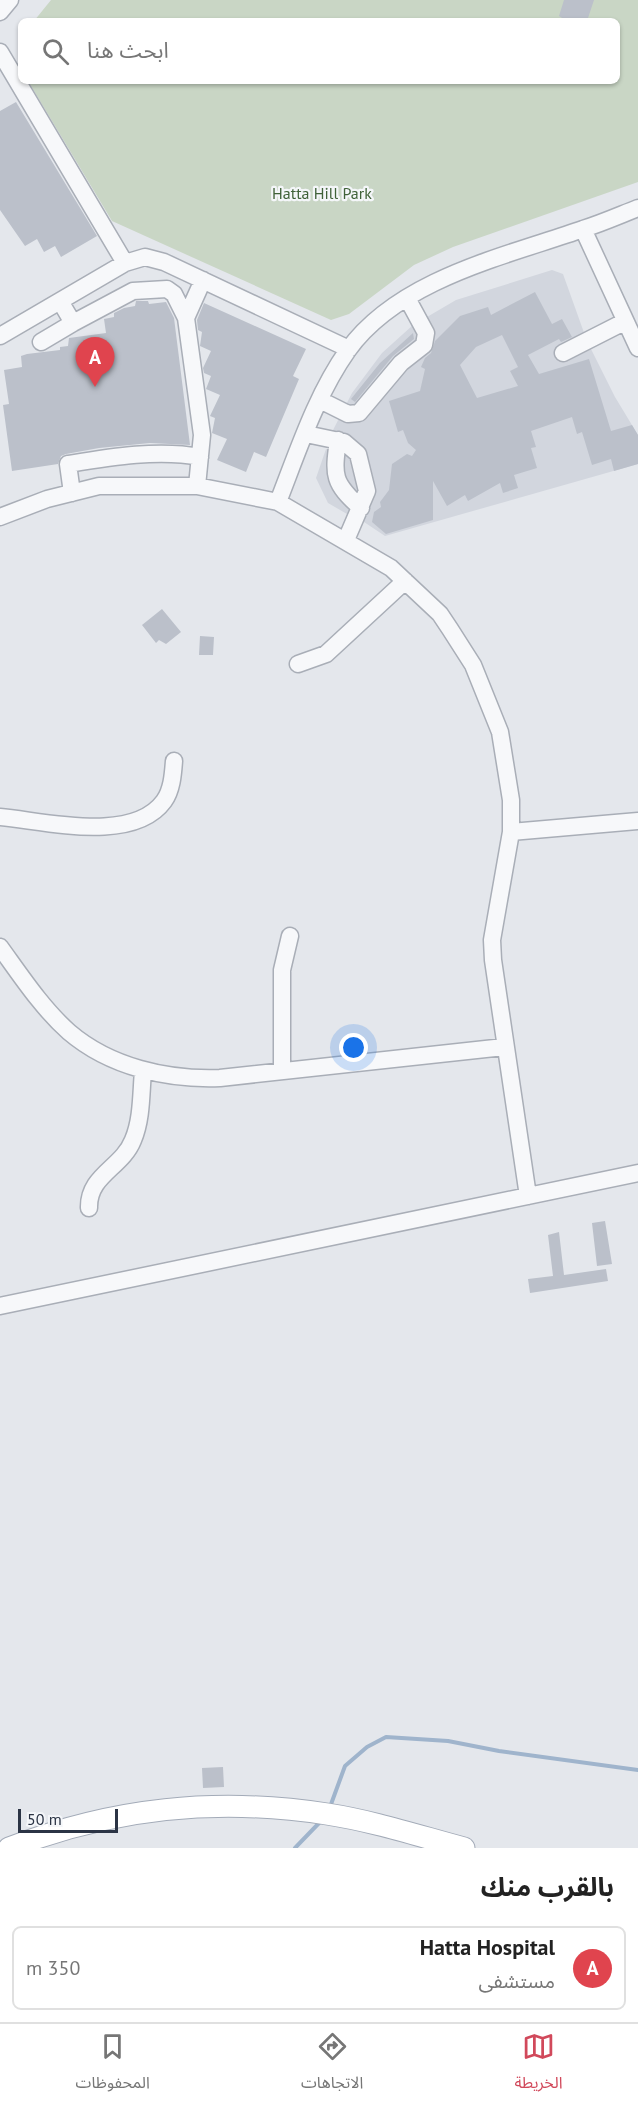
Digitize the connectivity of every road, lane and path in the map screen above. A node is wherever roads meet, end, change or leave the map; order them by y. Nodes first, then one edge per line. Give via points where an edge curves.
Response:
1 (10, 0) edge
2 (0, 12) edge
3 (0, 52) edge
4 (18, 82) edge
5 (19, 84) edge
6 (638, 208) edge
7 (583, 229) junction
8 (125, 263) junction
9 (203, 280) junction
10 (407, 298) junction
11 (60, 301) junction
12 (186, 318) junction
13 (624, 322) junction
14 (73, 323) junction
15 (0, 336) edge
16 (41, 342) dead end
17 (638, 348) edge
18 (349, 349) junction
19 (563, 352) dead end
20 (320, 400) junction
21 (306, 434) junction
22 (338, 440) junction
23 (201, 456) junction
24 (197, 486) junction
25 (72, 493) junction
26 (278, 502) junction
27 (361, 508) junction
28 (0, 517) edge
29 (346, 540) junction
30 (405, 581) junction
31 (297, 664) dead end
32 (174, 761) dead end
33 (0, 817) edge
34 (638, 821) edge
35 (511, 832) junction
36 (290, 936) dead end
37 (0, 947) edge
38 (504, 1047) junction
39 (143, 1071) junction
40 (282, 1071) junction
41 (638, 1173) edge
42 (528, 1196) junction
43 (89, 1208) dead end
44 (0, 1306) edge
45 (9, 1848) edge
46 (464, 1848) edge

1 - 2 street
3 - 4 street
5 - 8 street
6 - 7 street
7 - 10 street via 487,260
7 - 13 street
8 - 9 street via 137,258 153,259
8 - 11 street
9 - 12 street
9 - 18 street
10 - 18 street
10 - 20 street via 426,333 424,345 401,363 359,413 348,414
11 - 14 street
11 - 15 street
12 - 14 street via 174,294 153,288 133,291
12 - 23 street via 202,435
13 - 17 street
13 - 19 street
14 - 16 street
18 - 20 street
20 - 21 street
21 - 22 street
21 - 26 street
22 - 27 street via 336,479 344,493
22 - 27 street via 350,444 358,454 366,486
23 - 24 street
23 - 25 street via 180,453 68,464
24 - 25 street via 99,486
24 - 26 street
25 - 28 street
26 - 29 street
27 - 29 street
29 - 30 street
30 - 31 street via 326,654
30 - 35 street via 440,614 486,693 500,732 511,800
32 - 33 street via 172,782 164,801 134,823 115,827
34 - 35 street
35 - 38 street via 492,940
36 - 40 street via 282,970
37 - 39 street via 29,989 70,1033
38 - 40 street
38 - 42 street
39 - 40 street via 190,1079
39 - 43 street via 132,1143 94,1183
41 - 42 street
42 - 44 street
45 - 46 main road via 87,1822 153,1809 212,1806 328,1814

